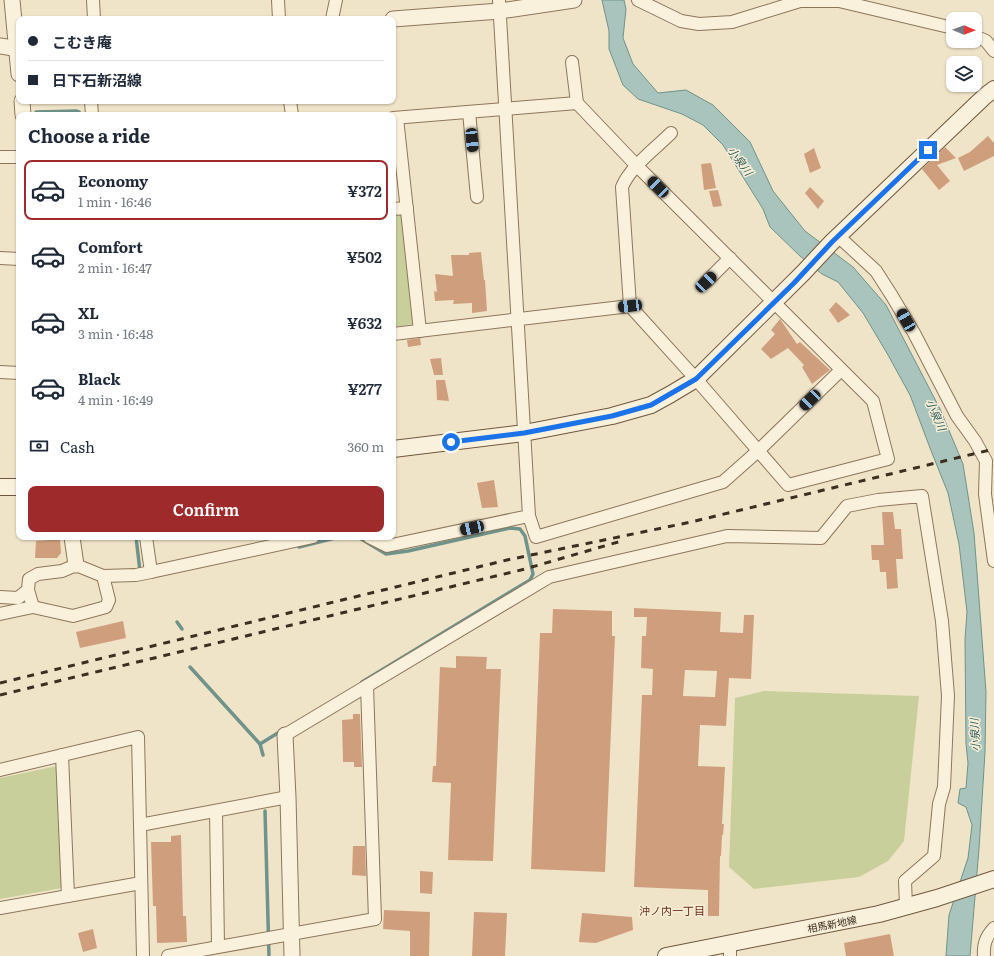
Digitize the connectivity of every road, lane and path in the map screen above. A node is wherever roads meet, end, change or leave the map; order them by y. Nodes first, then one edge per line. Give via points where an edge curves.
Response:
1 (12, 0) edge
2 (93, 0) edge
3 (278, 0) edge
4 (336, 0) edge
5 (574, 0) edge
6 (638, 0) edge
7 (500, 5) edge
8 (94, 16) edge
9 (279, 16) edge
10 (333, 16) edge
11 (396, 19) edge
12 (946, 26) edge
13 (16, 33) edge
14 (982, 39) edge
15 (0, 46) edge
16 (16, 49) edge
17 (994, 51) edge
18 (572, 62) dead end
19 (994, 89) edge
20 (577, 103) junction
21 (504, 109) junction
22 (469, 112) junction
23 (396, 118) edge
24 (396, 126) edge
25 (671, 133) dead end
26 (0, 157) edge
27 (16, 157) edge
28 (637, 166) junction
29 (477, 197) dead end
30 (407, 208) junction
31 (396, 209) edge
32 (835, 239) junction
33 (0, 258) edge
34 (730, 258) junction
35 (16, 259) edge
36 (706, 282) dead end
37 (775, 302) junction
38 (630, 306) junction
39 (518, 320) junction
40 (420, 331) junction
41 (396, 334) edge
42 (841, 370) junction
43 (0, 372) edge
44 (16, 373) edge
45 (696, 379) junction
46 (524, 433) junction
47 (396, 449) edge
48 (758, 451) junction
49 (0, 487) edge
50 (16, 487) edge
51 (529, 516) junction
52 (72, 540) edge
53 (146, 540) edge
54 (299, 540) edge
55 (375, 540) edge
56 (994, 561) edge
57 (76, 565) junction
58 (151, 572) junction
59 (103, 576) junction
60 (28, 590) junction
61 (0, 597) edge
62 (33, 607) junction
63 (0, 614) edge
64 (367, 686) junction
65 (285, 735) joint
66 (62, 755) junction
67 (0, 770) edge
68 (288, 797) junction
69 (216, 811) junction
70 (140, 825) junction
71 (993, 879) edge
72 (141, 883) junction
73 (68, 896) junction
74 (906, 906) junction
75 (0, 908) edge
76 (994, 928) edge
77 (279, 935) junction
78 (218, 946) junction
79 (730, 950) edge
80 (143, 956) edge
81 (168, 956) edge
82 (292, 956) edge
83 (666, 956) edge
84 (984, 956) edge

1 - 13 street
2 - 8 street
3 - 9 street
4 - 10 street
5 - 7 street
6 - 12 street via 681,21 699,24 732,22 800,1 839,1
7 - 11 street
7 - 21 street
14 - 17 street
15 - 16 street
18 - 20 street
19 - 32 main road
20 - 21 street
20 - 28 street
21 - 22 street
21 - 39 street
22 - 23 street
22 - 29 street
24 - 30 street
25 - 28 street
26 - 27 street
28 - 34 street
28 - 38 street via 622,187
30 - 31 street
30 - 40 street
32 - 37 main road
32 - 56 street via 876,271 914,333 957,416 986,461 986,494
33 - 35 street
34 - 36 street
34 - 37 street
37 - 42 street
37 - 45 main road
38 - 39 street
38 - 45 street
39 - 40 street
39 - 46 street
40 - 41 street
42 - 48 street
42 - 48 street via 873,401 888,459 788,485
43 - 44 street
45 - 46 main road via 651,405 612,416
45 - 48 street
46 - 47 main road
46 - 51 street
48 - 51 street via 723,482 536,537
49 - 50 main road
51 - 55 street via 387,546
52 - 57 street
53 - 58 street
54 - 58 street
57 - 59 street
57 - 60 street via 62,571 38,574 29,579
58 - 59 street
59 - 62 street via 109,600 106,607 73,616
60 - 61 street via 18,598
60 - 62 street
62 - 63 street
64 - 65 street
64 - 74 street via 549,577 727,536 821,538 847,506 922,496 942,621 948,696 944,787 934,856 905,881
64 - 77 street via 375,919
65 - 68 street
66 - 67 street
66 - 70 street via 138,737
66 - 73 street
68 - 69 street
68 - 77 street
69 - 70 street
69 - 78 street
70 - 72 street
71 - 74 main road, 相馬新地線
72 - 73 street
72 - 80 street
73 - 75 street
74 - 79 main road, 相馬新地線
76 - 84 street via 987,935
77 - 78 street
77 - 82 street
78 - 81 street
79 - 83 main road, 相馬新地線

